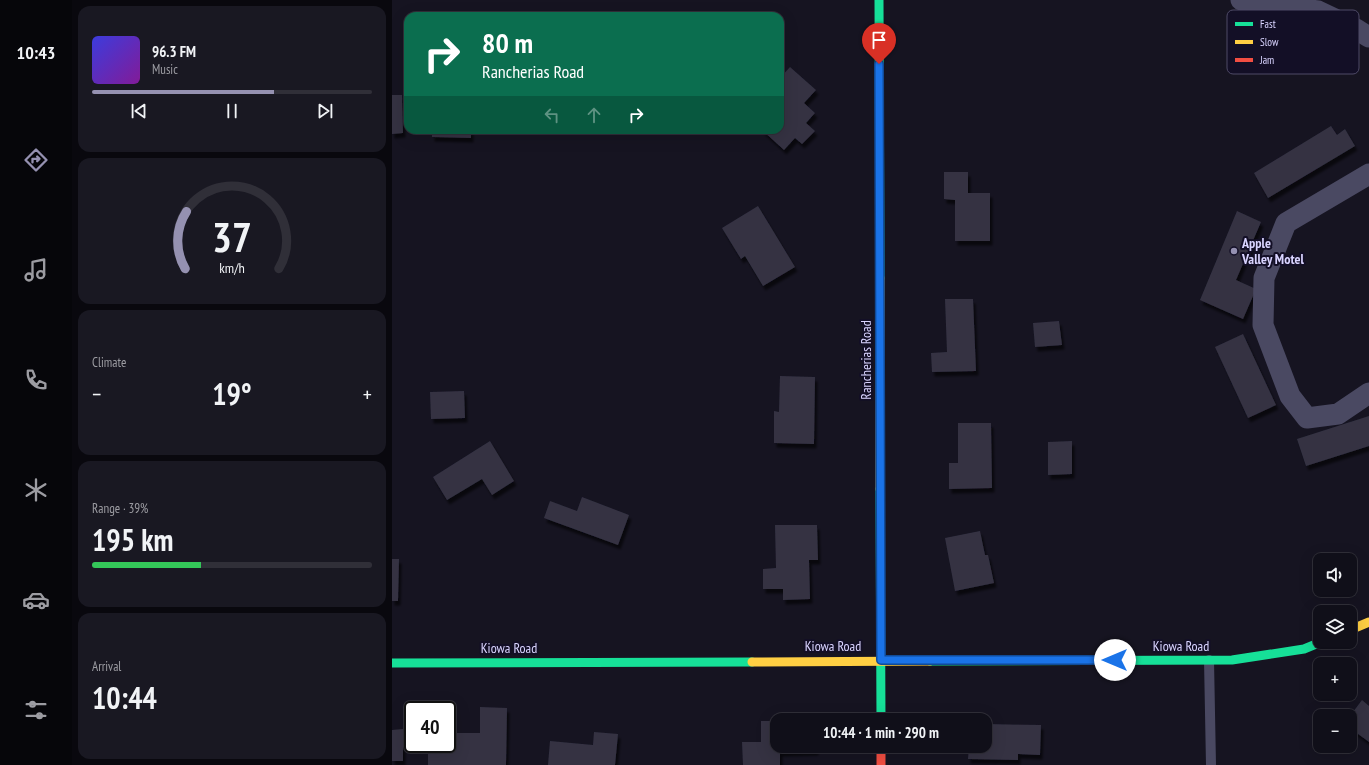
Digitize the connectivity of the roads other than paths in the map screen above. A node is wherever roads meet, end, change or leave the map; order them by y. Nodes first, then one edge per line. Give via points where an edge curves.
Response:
1 (879, 0) edge
2 (1241, 0) edge
3 (1318, 10) edge
4 (1359, 31) edge
5 (1369, 37) edge
6 (1369, 174) edge
7 (1369, 393) edge
8 (1369, 622) edge
9 (1357, 627) edge
10 (1313, 645) edge
11 (881, 660) junction
12 (1209, 660) junction
13 (392, 663) edge
14 (881, 713) edge
15 (881, 753) edge
16 (881, 765) edge
17 (1211, 765) edge

1 - 11 street, Rancherias Road
2 - 3 street
4 - 5 street
6 - 7 street via 1286,223 1264,278 1263,325 1290,396 1307,418 1338,414
8 - 9 street
10 - 12 street, Kiowa Road via 1304,649 1232,660
11 - 12 street, Kiowa Road
11 - 13 street, Kiowa Road
11 - 14 street, Rancherias Road
12 - 17 lane
15 - 16 street

